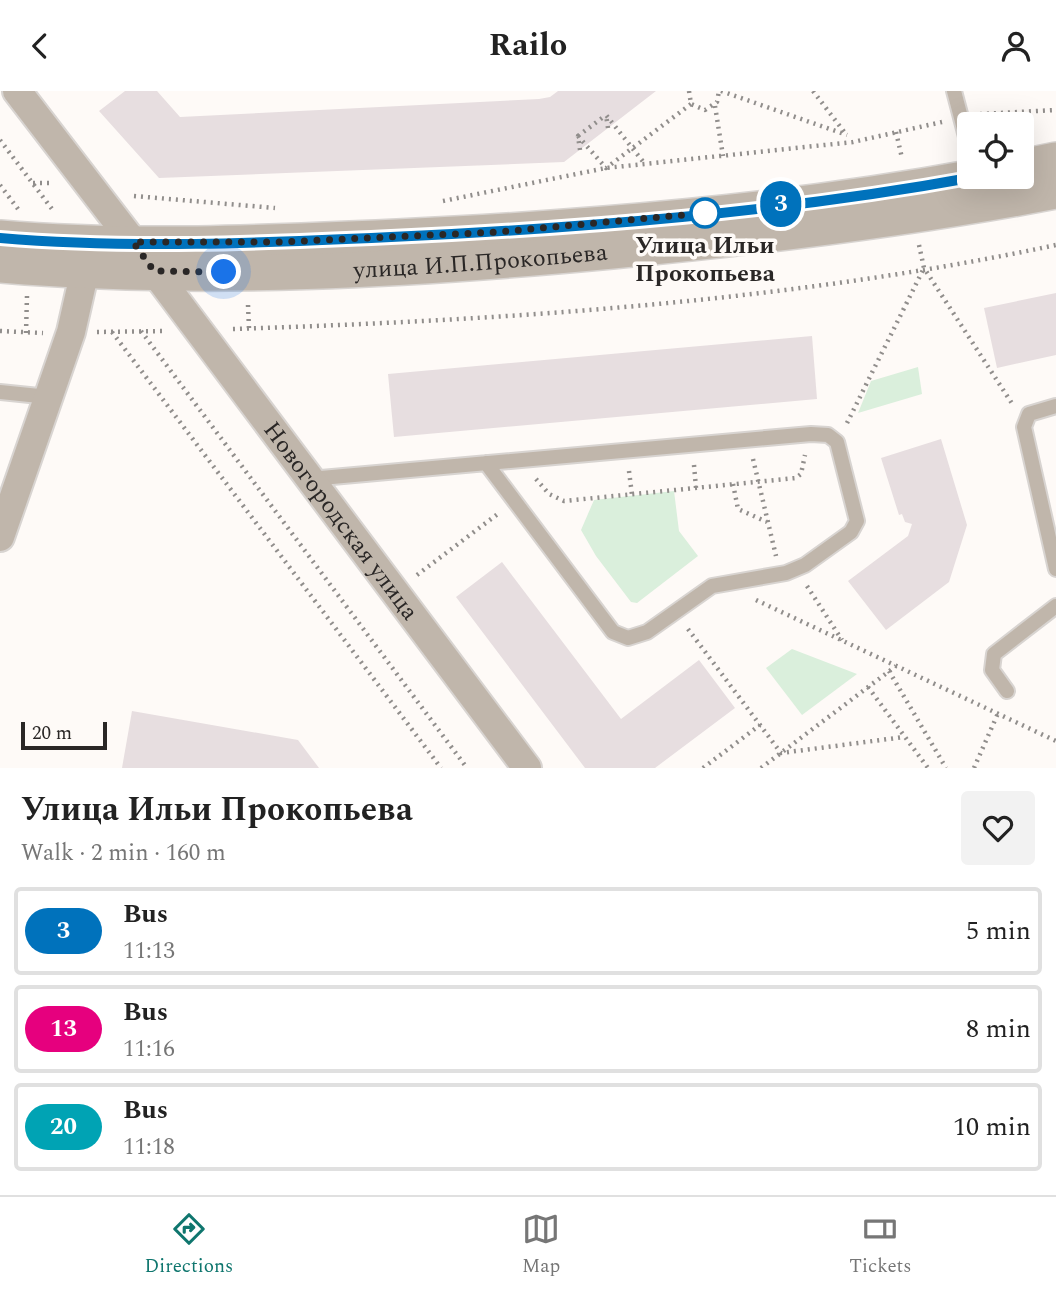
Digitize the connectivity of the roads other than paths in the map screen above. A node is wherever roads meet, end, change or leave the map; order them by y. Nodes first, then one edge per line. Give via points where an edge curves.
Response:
1 (17, 91) edge
2 (954, 91) edge
3 (960, 112) edge
4 (1056, 160) edge
5 (1034, 165) edge
6 (957, 187) edge
7 (91, 189) junction
8 (964, 189) edge
9 (1025, 189) edge
10 (1056, 191) edge
11 (0, 238) edge
12 (133, 242) junction
13 (88, 256) junction
14 (154, 271) junction
15 (14, 275) edge
16 (0, 392) edge
17 (49, 397) junction
18 (1056, 406) edge
19 (486, 463) junction
20 (310, 479) junction
21 (0, 537) edge
22 (1056, 569) edge
23 (1056, 606) edge
24 (1007, 691) dead end
25 (527, 768) edge

1 - 7 street
2 - 3 lane
4 - 5 street
6 - 12 street, улица И.П.Прокопьева via 498,232 281,242
7 - 12 street
7 - 13 street via 95,205
8 - 14 street, улица И.П.Прокопьева via 719,240 368,269
9 - 10 street, улица И.П.Прокопьева
11 - 13 street, улица И.П.Прокопьева
12 - 13 street, улица И.П.Прокопьева
12 - 14 street
13 - 14 street, улица И.П.Прокопьева
13 - 15 street, улица И.П.Прокопьева
13 - 17 street via 71,332
14 - 20 street, Новогородская улица
16 - 17 lane
17 - 21 street
18 - 22 lane via 1034,411 1024,427
19 - 19 lane via 828,436 837,442 856,524 796,570 720,583 639,637 624,637 613,632
19 - 20 lane
20 - 25 street, Новогородская улица
23 - 24 lane via 994,655 992,670

